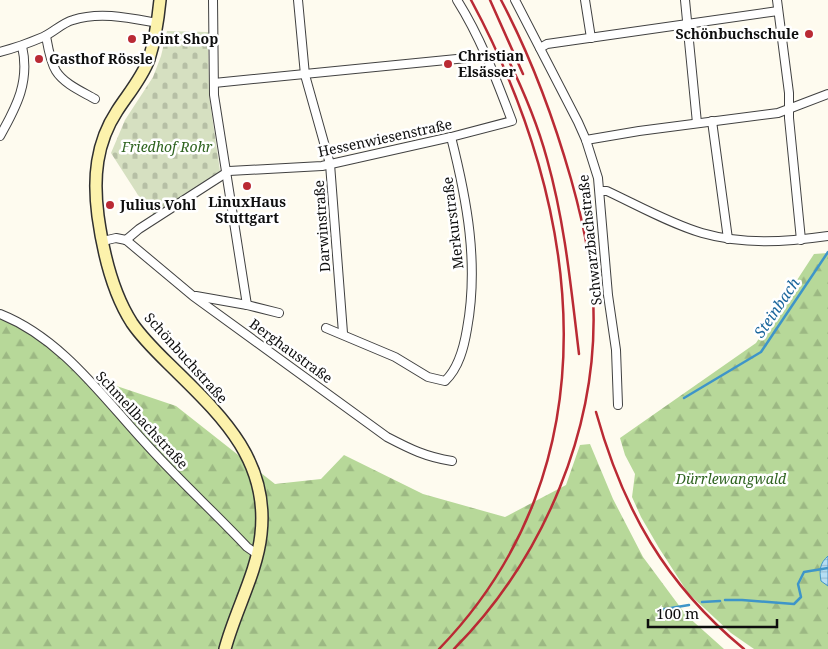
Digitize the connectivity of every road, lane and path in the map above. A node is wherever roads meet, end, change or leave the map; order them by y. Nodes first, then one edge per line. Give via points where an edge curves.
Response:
1 (160, 0) edge
2 (213, 0) edge
3 (298, 0) edge
4 (457, 0) edge
5 (515, 0) edge
6 (585, 0) edge
7 (685, 0) edge
8 (777, 0) edge
9 (778, 11) junction
10 (157, 23) junction
11 (687, 24) junction
12 (46, 36) junction
13 (591, 38) junction
14 (22, 46) junction
15 (540, 48) junction
16 (0, 52) edge
17 (487, 56) junction
18 (305, 75) junction
19 (214, 83) junction
20 (828, 94) edge
21 (95, 100) dead end
22 (789, 109) junction
23 (712, 121) junction
24 (697, 123) junction
25 (0, 136) edge
26 (451, 137) junction
27 (586, 140) junction
28 (330, 164) junction
29 (226, 172) junction
30 (600, 191) junction
31 (828, 236) edge
32 (728, 239) junction
33 (126, 240) junction
34 (801, 240) junction
35 (103, 241) junction
36 (193, 296) junction
37 (247, 305) junction
38 (0, 314) edge
39 (279, 314) dead end
40 (326, 328) dead end
41 (343, 334) junction
42 (618, 405) dead end
43 (452, 461) dead end
44 (258, 554) junction
45 (225, 649) edge

1 - 10 main road, Schönbuchstraße
2 - 19 street
3 - 18 street, Darwinstraße
4 - 17 street
5 - 15 street, Schwarzbachstraße
6 - 13 street
7 - 11 street
8 - 9 street
9 - 11 street
9 - 22 street
10 - 12 street via 110,16 82,17 61,25
10 - 35 main road, Schönbuchstraße via 148,60 106,128 100,145 95,183
11 - 13 street
11 - 24 street
12 - 14 street
12 - 21 street via 56,71
13 - 15 street via 547,44
14 - 16 street
14 - 25 street via 25,60 21,93
15 - 27 street, Schwarzbachstraße
17 - 18 street
17 - 26 street, Hessenwiesenstraße via 512,121
18 - 19 street
18 - 28 street, Darwinstraße
19 - 29 street
20 - 22 street
22 - 23 street
22 - 34 street
23 - 24 street
23 - 32 street
24 - 27 street
26 - 28 street, Hessenwiesenstraße
26 - 41 street, Merkurstraße via 471,238 472,280 465,343 452,375 446,381 428,377 395,357
27 - 30 street, Schwarzbachstraße
28 - 29 street, Hessenwiesenstraße
28 - 41 street, Darwinstraße
29 - 33 street, Hessenwiesenstraße
29 - 37 street
30 - 32 street via 607,191 700,233
30 - 42 street, Schwarzbachstraße via 616,350
31 - 34 street
32 - 34 street
33 - 35 street
33 - 36 street, Berghaustraße
35 - 44 main road, Schönbuchstraße via 116,291 132,322 230,430 252,465 262,502
36 - 37 street
36 - 43 street, Berghaustraße via 387,437 432,458
37 - 39 street
38 - 44 street, Schmellbachstraße via 49,342 247,547
40 - 41 street, Merkurstraße
44 - 45 main road, Schönbuchstraße

